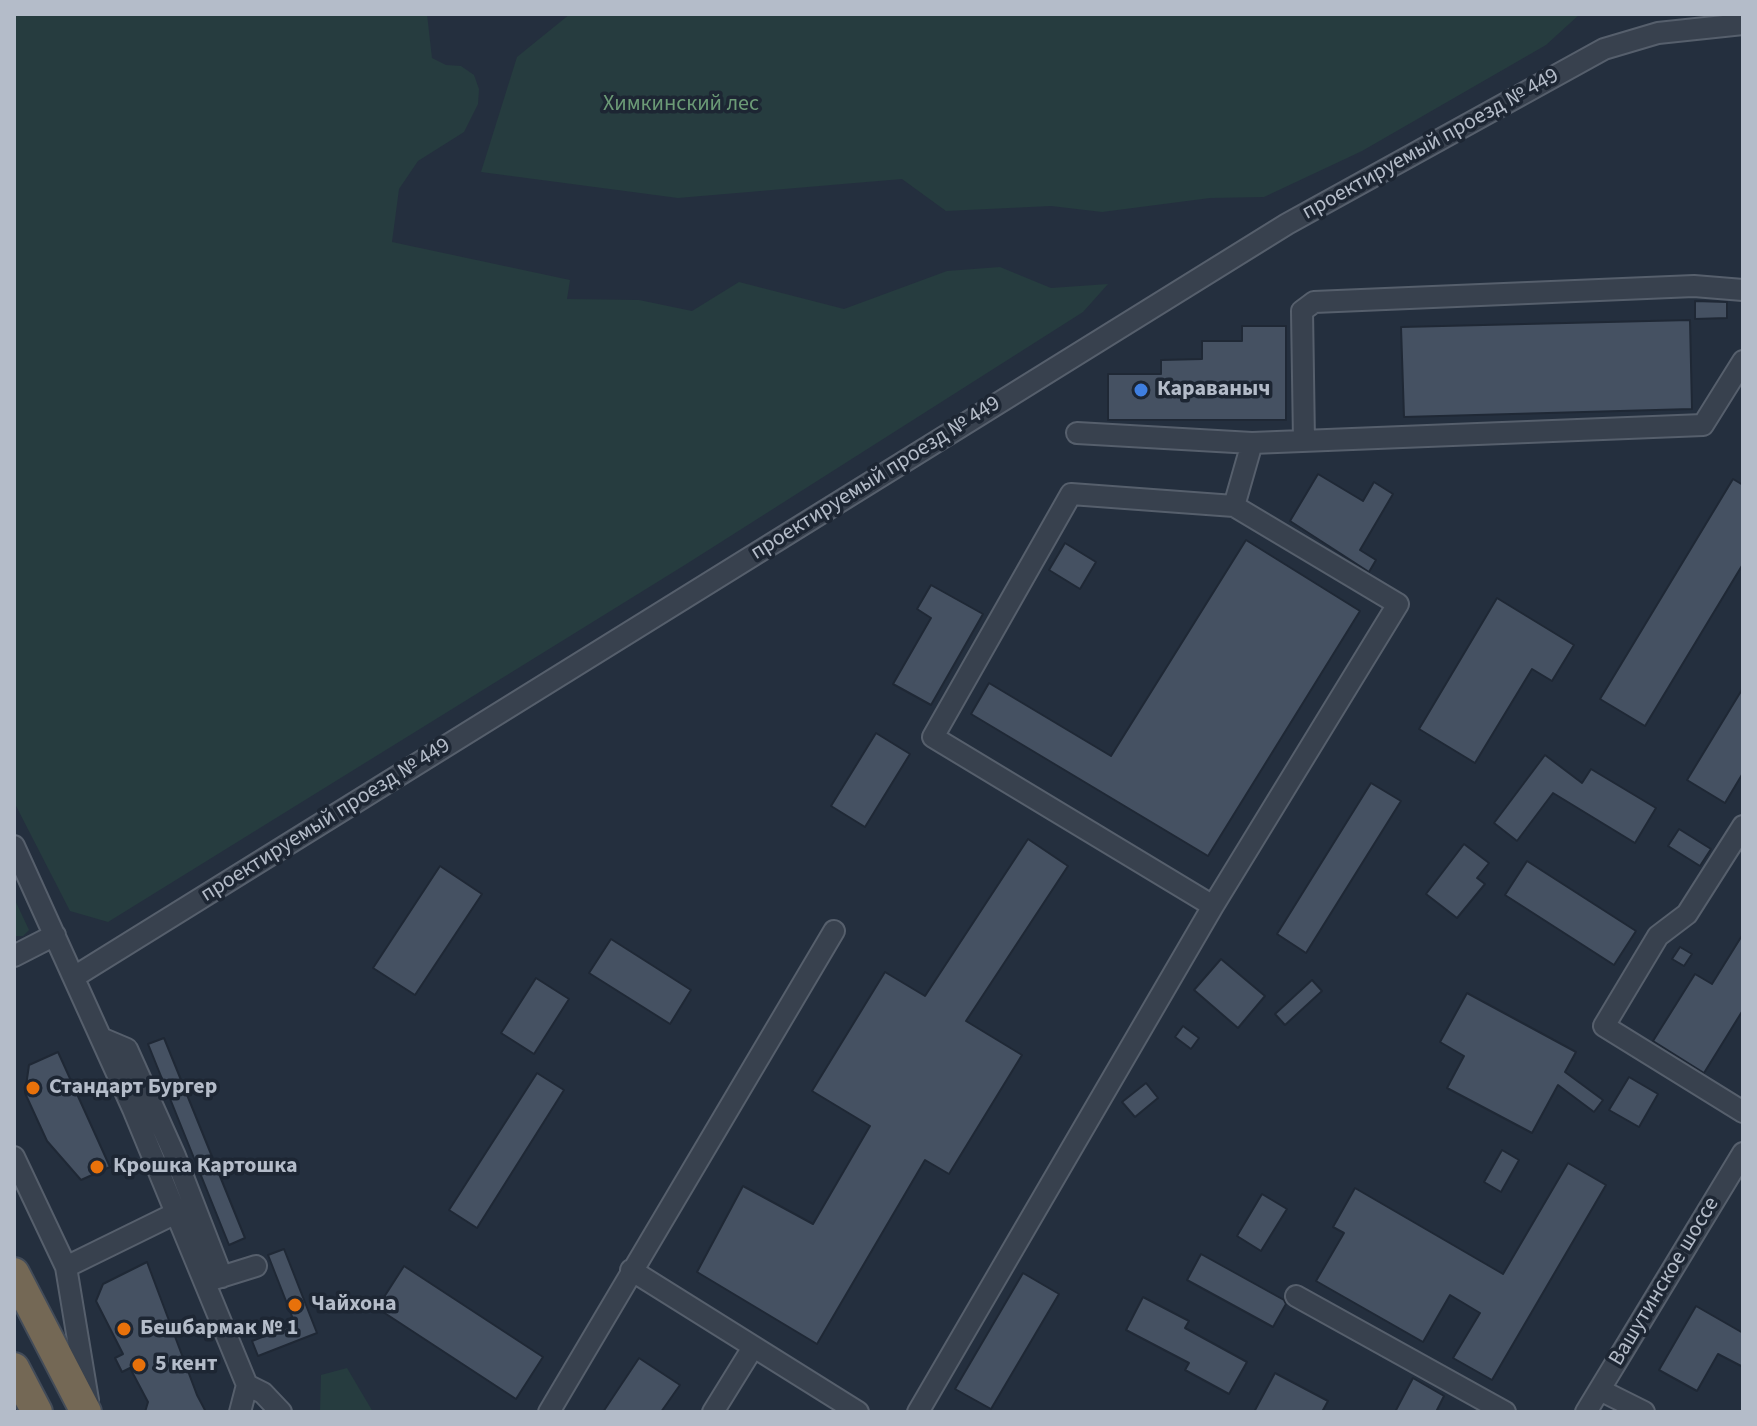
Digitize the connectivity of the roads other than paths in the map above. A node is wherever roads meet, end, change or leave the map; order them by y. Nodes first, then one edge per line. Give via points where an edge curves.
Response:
1 (1699, 20) edge
2 (1743, 24) edge
3 (1743, 290) edge
4 (1743, 361) edge
5 (1077, 433) dead end
6 (1304, 441) junction
7 (1252, 443) junction
8 (1234, 506) junction
9 (1743, 826) edge
10 (14, 846) edge
11 (1213, 906) junction
12 (834, 931) dead end
13 (55, 935) junction
14 (14, 956) edge
15 (74, 977) junction
16 (101, 1038) junction
17 (1743, 1112) edge
18 (1743, 1153) edge
19 (14, 1157) edge
20 (174, 1214) junction
21 (256, 1266) dead end
22 (66, 1267) junction
23 (631, 1270) junction
24 (14, 1273) edge
25 (213, 1280) junction
26 (1296, 1296) dead end
27 (752, 1349) junction
28 (14, 1368) edge
29 (247, 1385) junction
30 (1600, 1390) junction
31 (241, 1411) edge
32 (37, 1412) edge
33 (88, 1412) edge
34 (281, 1412) edge
35 (549, 1412) edge
36 (713, 1412) edge
37 (858, 1412) edge
38 (918, 1412) edge
39 (1505, 1412) edge
40 (1586, 1412) edge
41 (1644, 1412) edge

1 - 2 street, проектируемый проезд № 449
1 - 15 street, проектируемый проезд № 449 via 1604,49 1287,224
3 - 6 street via 1694,286 1314,302 1302,311
4 - 6 street via 1703,425
5 - 7 street
6 - 7 street
7 - 8 street
8 - 11 street via 1398,604
8 - 11 street via 1071,494 933,737
9 - 17 street via 1687,914 1658,936 1604,1026
10 - 13 street
11 - 38 street
12 - 23 street
13 - 14 street
13 - 15 street
15 - 16 street
16 - 20 street
16 - 25 street via 127,1049 175,1156
18 - 30 street, Вашутинское шоссе
19 - 22 street
20 - 22 street
20 - 25 street
21 - 25 street
22 - 33 street
23 - 27 street
23 - 35 street
24 - 33 highway
25 - 29 street
26 - 39 street
27 - 36 street
27 - 37 street
28 - 32 highway
29 - 31 street
29 - 34 street
30 - 40 street, Вашутинское шоссе
30 - 41 street

